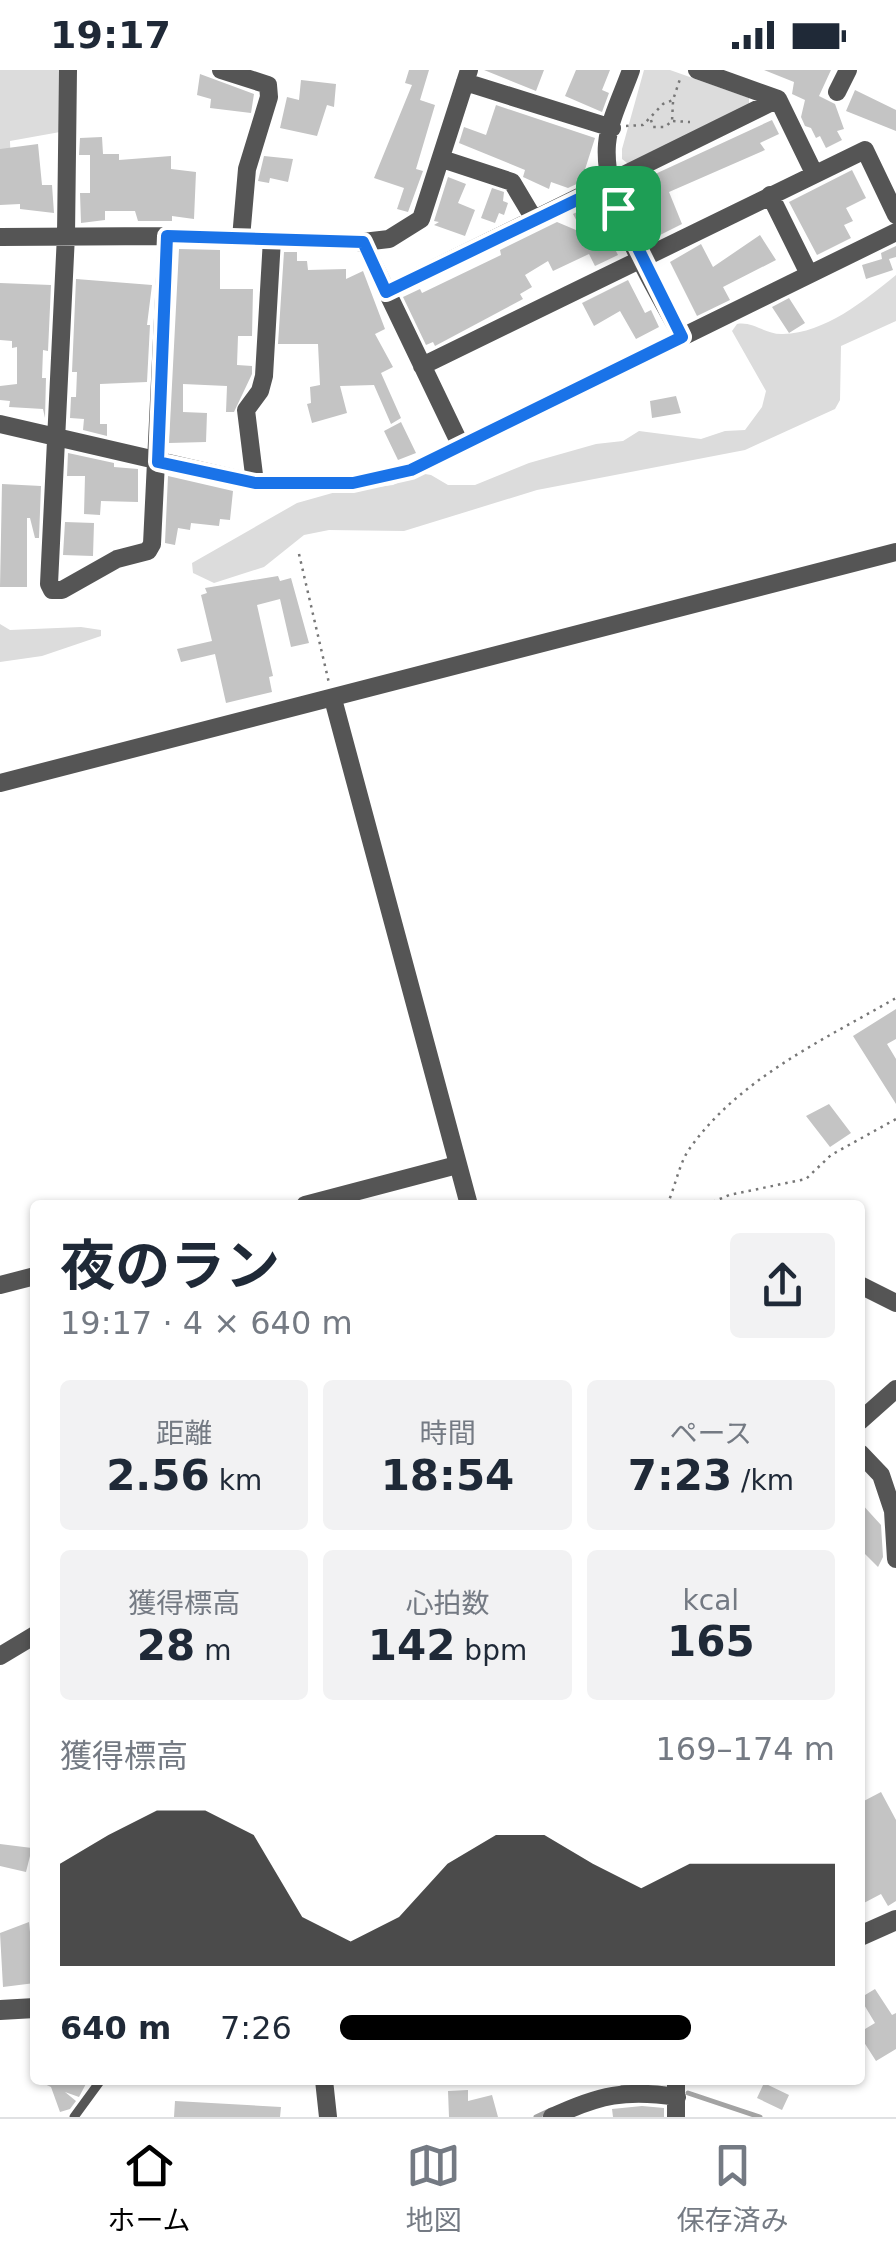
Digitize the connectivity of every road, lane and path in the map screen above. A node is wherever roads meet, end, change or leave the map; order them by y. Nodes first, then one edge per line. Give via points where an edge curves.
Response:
1 (68, 70) edge
2 (221, 70) edge
3 (631, 70) edge
4 (848, 70) edge
5 (689, 72) edge
6 (467, 76) edge
7 (838, 92) dead end
8 (778, 99) junction
9 (672, 100) junction
10 (650, 117) junction
11 (618, 127) junction
12 (442, 159) junction
13 (814, 173) junction
14 (612, 183) junction
15 (770, 195) junction
16 (896, 215) edge
17 (534, 219) junction
18 (896, 232) edge
19 (66, 235) junction
20 (167, 236) junction
21 (0, 237) edge
22 (241, 238) junction
23 (272, 239) junction
24 (363, 242) junction
25 (643, 261) junction
26 (809, 274) junction
27 (386, 292) junction
28 (682, 337) junction
29 (422, 366) junction
30 (0, 424) edge
31 (54, 436) junction
32 (460, 444) junction
33 (158, 462) junction
34 (255, 483) junction
35 (896, 552) edge
36 (299, 554) dead end
37 (333, 699) junction
38 (0, 784) edge
39 (896, 998) edge
40 (896, 1118) edge
41 (457, 1165) junction
42 (324, 1200) edge
43 (467, 1200) edge
44 (668, 1200) edge
45 (716, 1200) edge
46 (30, 1277) edge
47 (0, 1285) edge
48 (865, 1288) edge
49 (896, 1303) edge
50 (896, 1389) edge
51 (865, 1417) edge
52 (865, 1458) edge
53 (896, 1559) edge
54 (30, 1637) edge
55 (0, 1656) edge
56 (896, 1920) edge
57 (865, 1934) edge
58 (30, 2008) edge
59 (0, 2010) edge
60 (96, 2085) edge
61 (325, 2085) edge
62 (676, 2089) edge
63 (74, 2117) edge
64 (328, 2117) edge
65 (552, 2117) edge
66 (676, 2117) edge

1 - 19 street
2 - 22 street via 268,84 247,170
3 - 11 street
4 - 7 street
5 - 8 street
5 - 9 path
6 - 11 street
6 - 12 street
8 - 13 street
8 - 14 street
9 - 10 path
9 - 10 path via 672,121 665,127 653,127
10 - 11 path via 643,125
11 - 14 street via 607,144
12 - 17 street via 512,182
12 - 24 street via 421,219 389,239
13 - 15 street
13 - 16 street via 865,150
14 - 17 street
14 - 25 street
15 - 25 street
15 - 26 street
17 - 27 street
18 - 26 street
19 - 20 street
19 - 21 street
19 - 31 street
20 - 22 street
20 - 33 street
22 - 23 street
23 - 24 street
23 - 34 street via 264,376 246,410
24 - 27 street
25 - 28 street
25 - 29 street
26 - 28 street
27 - 29 street
28 - 32 street
29 - 32 street
30 - 31 street
31 - 33 street
31 - 33 street via 52,590 148,550
32 - 34 street via 411,470 353,483
33 - 34 street
35 - 37 street
36 - 37 path
37 - 38 street
37 - 41 street
39 - 44 path via 775,1067 719,1116 688,1151
40 - 45 path via 831,1155 806,1180
41 - 42 street
41 - 43 street
46 - 47 street
48 - 49 street
50 - 51 street
52 - 53 street via 881,1475 893,1511
54 - 55 street
56 - 57 street
58 - 59 street
60 - 63 lane
61 - 64 street
62 - 65 street via 636,2091
62 - 66 street

